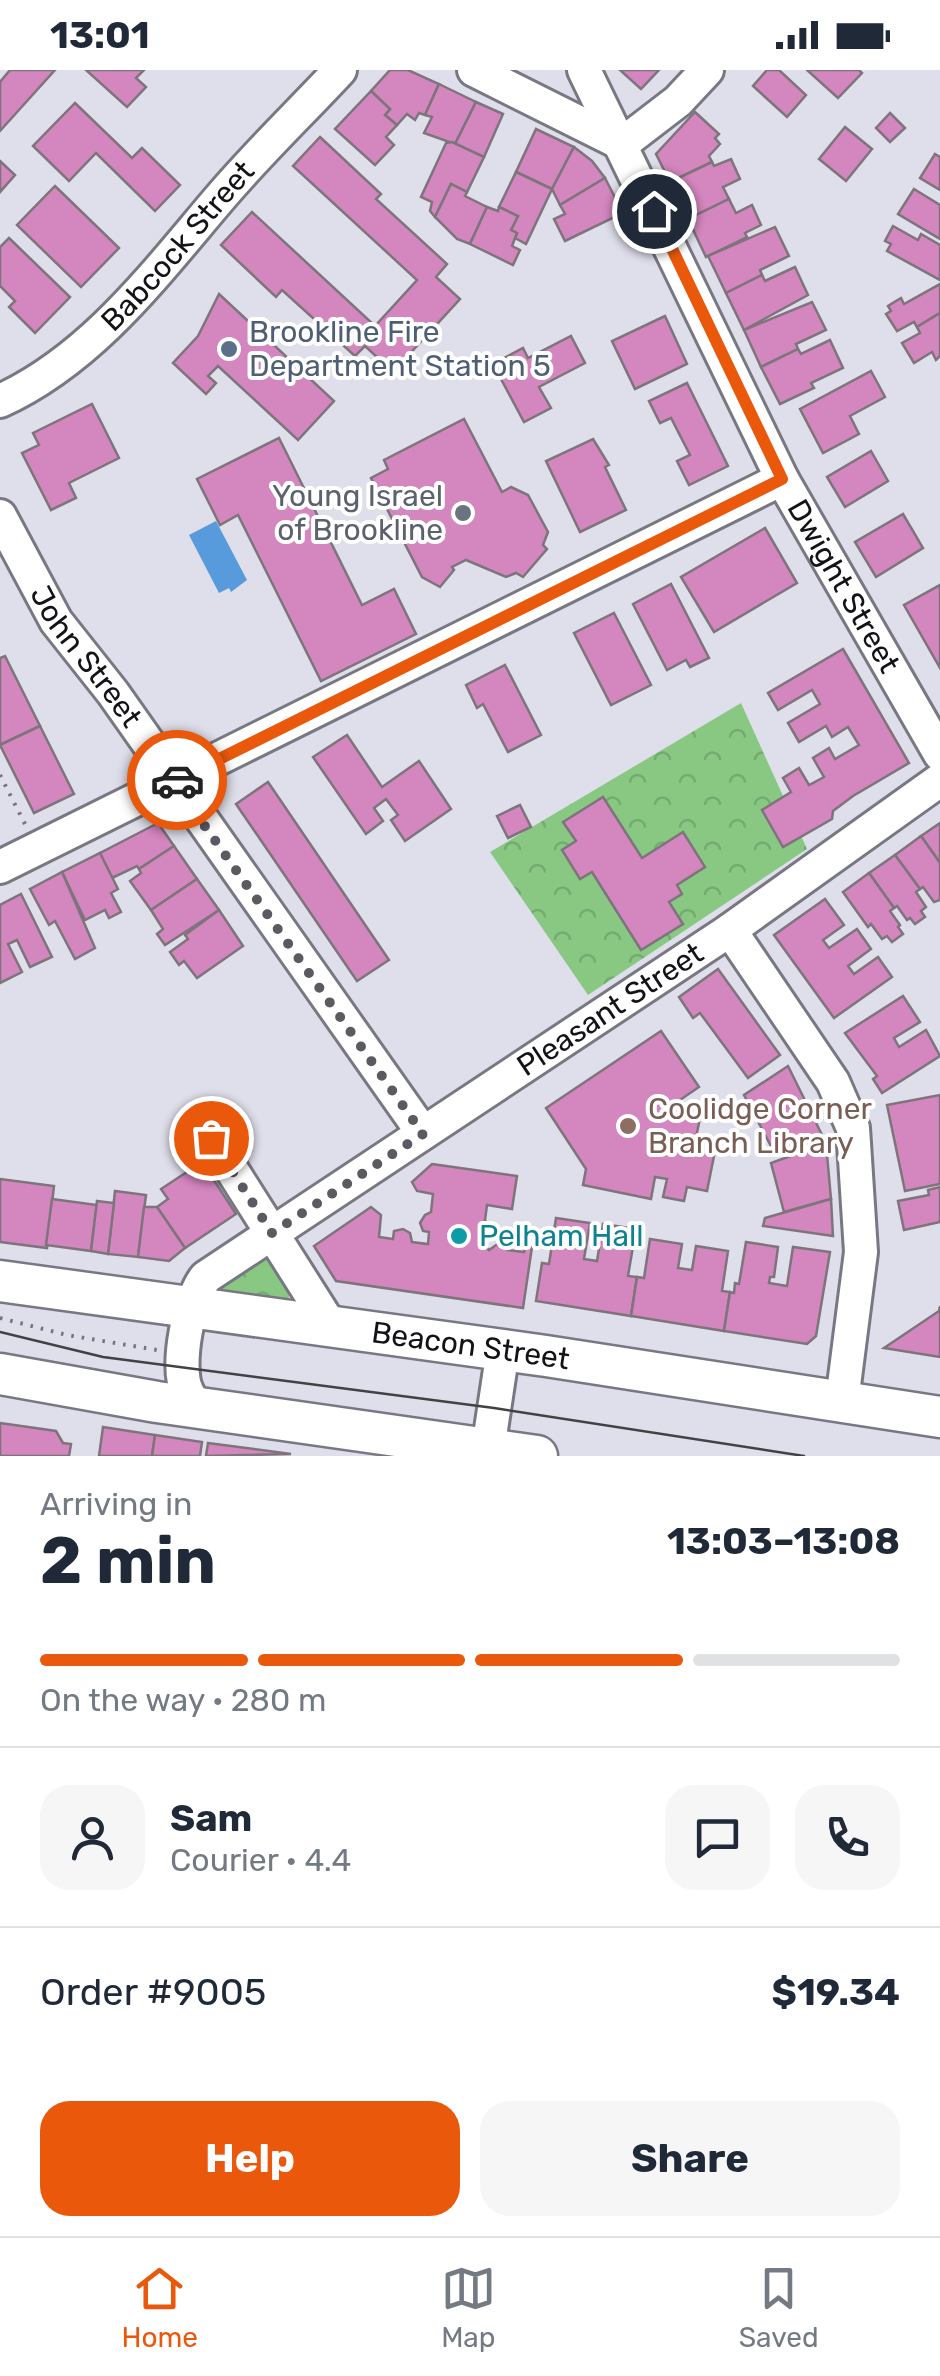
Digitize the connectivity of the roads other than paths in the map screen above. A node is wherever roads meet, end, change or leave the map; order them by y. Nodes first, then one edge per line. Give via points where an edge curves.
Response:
1 (474, 70) edge
2 (584, 70) edge
3 (707, 70) edge
4 (335, 72) edge
5 (622, 144) junction
6 (0, 402) edge
7 (782, 479) junction
8 (0, 516) edge
9 (940, 754) edge
10 (176, 780) junction
11 (940, 780) edge
12 (0, 867) edge
13 (730, 930) junction
14 (423, 1134) junction
15 (211, 1138) dead end
16 (272, 1233) junction
17 (0, 1281) edge
18 (191, 1305) junction
19 (330, 1325) junction
20 (503, 1350) junction
21 (0, 1374) edge
22 (842, 1401) junction
23 (202, 1409) junction
24 (940, 1417) edge
25 (488, 1452) edge
26 (537, 1456) edge

1 - 5 street
2 - 5 street, Dwight Street
3 - 5 street
4 - 6 street, Babcock Street via 122,309 70,358
5 - 7 street, Dwight Street
7 - 9 street, Dwight Street
7 - 10 street
8 - 10 street, John Street via 56,620
10 - 12 street
10 - 14 street, John Street
11 - 13 street, Pleasant Street
13 - 14 street, Pleasant Street
13 - 22 street via 833,1082 852,1128 861,1252
14 - 16 street, Pleasant Street
15 - 16 street
16 - 18 street, Pleasant Street via 206,1276
16 - 19 street
17 - 18 main road, Beacon Street
18 - 19 main road, Beacon Street
18 - 23 street via 182,1377
19 - 20 main road, Beacon Street
20 - 22 main road, Beacon Street
20 - 25 street
21 - 23 main road
22 - 24 main road, Beacon Street
23 - 25 main road
25 - 26 main road

